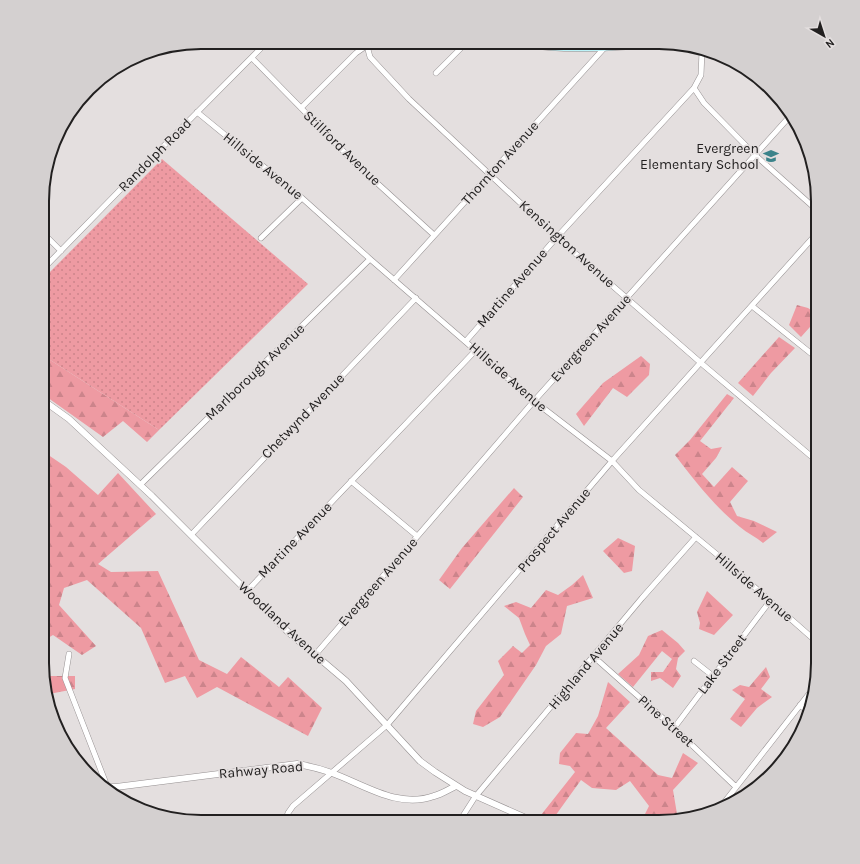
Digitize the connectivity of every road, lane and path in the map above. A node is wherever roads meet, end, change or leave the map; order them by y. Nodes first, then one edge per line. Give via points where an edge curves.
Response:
1 (260, 49) edge
2 (360, 49) edge
3 (367, 49) edge
4 (460, 49) edge
5 (603, 49) edge
6 (702, 55) edge
7 (252, 58) junction
8 (436, 73) dead end
9 (694, 88) junction
10 (301, 108) junction
11 (197, 112) junction
12 (787, 120) edge
13 (755, 155) junction
14 (489, 173) junction
15 (302, 198) junction
16 (811, 205) edge
17 (434, 235) junction
18 (558, 237) junction
19 (261, 238) dead end
20 (49, 239) edge
21 (811, 240) edge
22 (61, 252) junction
23 (370, 259) junction
24 (49, 263) edge
25 (394, 280) junction
26 (416, 298) junction
27 (627, 298) junction
28 (752, 306) junction
29 (466, 341) junction
30 (476, 350) junction
31 (811, 353) edge
32 (701, 363) junction
33 (534, 400) junction
34 (49, 405) edge
35 (811, 456) edge
36 (612, 461) junction
37 (351, 481) junction
38 (140, 485) junction
39 (191, 535) junction
40 (417, 536) junction
41 (696, 537) junction
42 (247, 591) junction
43 (770, 601) junction
44 (811, 637) edge
45 (69, 654) dead end
46 (315, 655) junction
47 (594, 657) junction
48 (694, 661) dead end
49 (713, 676) junction
50 (807, 696) edge
51 (800, 705) junction
52 (804, 708) edge
53 (387, 725) junction
54 (674, 728) junction
55 (332, 773) junction
56 (103, 779) edge
57 (456, 786) junction
58 (113, 787) edge
59 (736, 787) junction
60 (476, 796) junction
61 (727, 799) edge
62 (288, 815) edge
63 (464, 815) edge
64 (520, 815) edge

1 - 7 street, Randolph Road
2 - 10 street
3 - 14 street, Kensington Avenue via 375,63 409,99
4 - 8 street
5 - 14 street, Thornton Avenue
6 - 9 street, Martine Avenue via 701,75
7 - 10 street, Stillford Avenue
7 - 11 street, Randolph Road
9 - 13 street via 704,103
9 - 18 street, Martine Avenue
10 - 17 street, Stillford Avenue via 354,163
11 - 15 street, Hillside Avenue
11 - 22 street, Randolph Road
12 - 13 street, Evergreen Avenue
13 - 16 street
13 - 27 street, Evergreen Avenue
14 - 17 street, Thornton Avenue
14 - 18 street, Kensington Avenue
15 - 19 street
15 - 23 street, Hillside Avenue
17 - 25 street, Thornton Avenue
18 - 27 street, Kensington Avenue
18 - 29 street, Martine Avenue
20 - 22 street
21 - 28 street, Prospect Avenue
22 - 24 street, Randolph Road
23 - 25 street, Hillside Avenue
23 - 38 street, Marlborough Avenue
25 - 26 street, Hillside Avenue
26 - 29 street, Hillside Avenue
26 - 39 street, Chetwynd Avenue
27 - 32 street, Kensington Avenue
27 - 33 street, Evergreen Avenue
28 - 31 street
28 - 32 street, Prospect Avenue
29 - 30 street, Hillside Avenue
30 - 33 street, Hillside Avenue
30 - 37 street, Martine Avenue
32 - 35 street, Kensington Avenue
32 - 36 street, Prospect Avenue
33 - 36 street, Hillside Avenue
33 - 40 street, Evergreen Avenue
34 - 38 street, Woodland Avenue via 69,419
36 - 41 street, Hillside Avenue via 639,490
36 - 53 street, Prospect Avenue
37 - 40 street
37 - 42 street, Martine Avenue
38 - 39 street, Woodland Avenue
39 - 42 street, Woodland Avenue
40 - 46 street, Evergreen Avenue
41 - 43 street, Hillside Avenue
41 - 47 street, Highland Avenue
42 - 46 street, Woodland Avenue
43 - 44 street, Hillside Avenue
43 - 49 street, Lake Street
45 - 56 street via 65,678
46 - 53 street, Woodland Avenue via 346,681
47 - 54 street, Pine Street
47 - 60 street, Highland Avenue
48 - 49 street
49 - 54 street, Lake Street
50 - 51 street
51 - 52 street
51 - 59 street
53 - 55 street, Prospect Avenue
53 - 57 street, Woodland Avenue via 420,761
54 - 59 street, Pine Street
55 - 57 street, Rahway Road via 378,793 408,800 434,797
55 - 58 street, Rahway Road via 297,764
55 - 62 street, Prospect Avenue via 293,806
57 - 60 street, Woodland Avenue
59 - 61 street
60 - 63 street, Highland Avenue
60 - 64 street, Woodland Avenue

